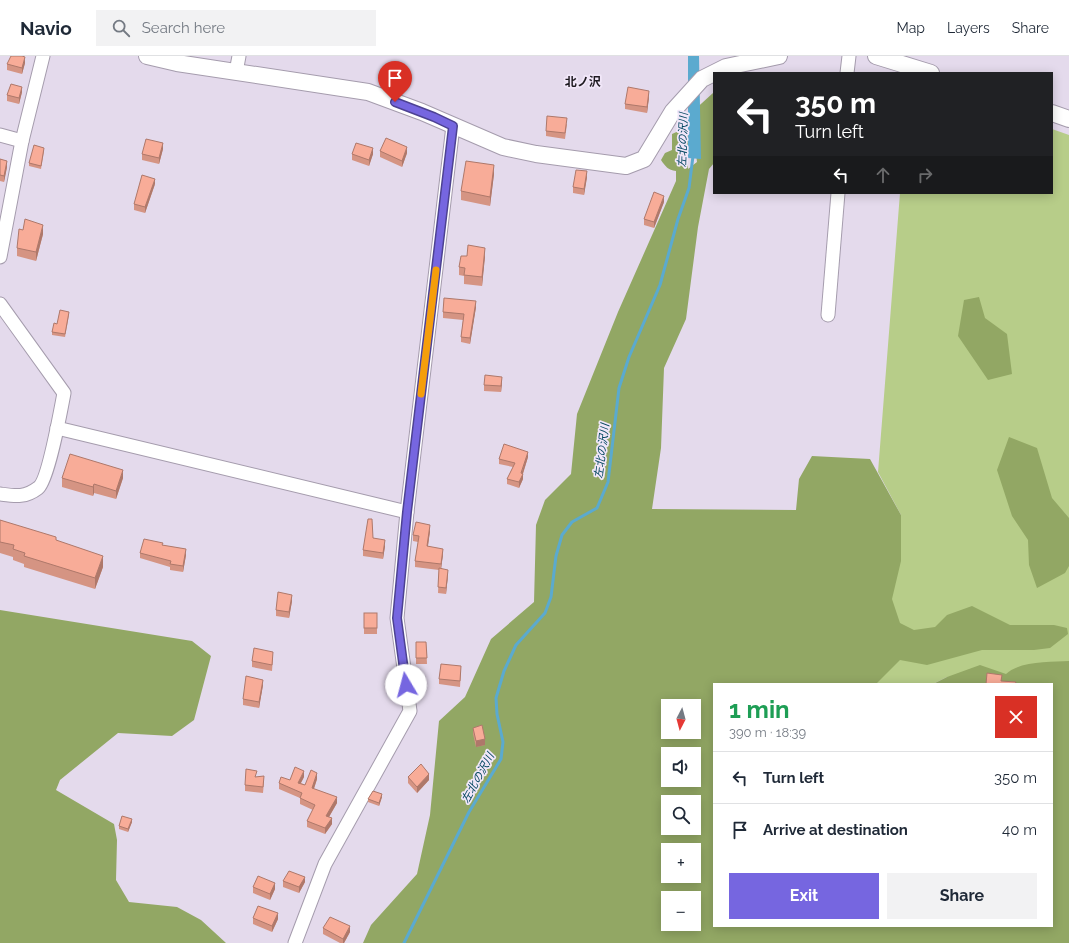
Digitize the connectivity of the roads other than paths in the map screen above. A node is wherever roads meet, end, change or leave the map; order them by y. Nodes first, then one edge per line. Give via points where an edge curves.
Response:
1 (43, 56) edge
2 (146, 56) edge
3 (239, 56) edge
4 (779, 56) edge
5 (849, 56) edge
6 (876, 56) edge
7 (761, 58) edge
8 (236, 72) junction
9 (716, 72) edge
10 (848, 72) edge
11 (929, 72) edge
12 (713, 74) edge
13 (1053, 113) edge
14 (1069, 119) edge
15 (453, 126) junction
16 (0, 135) edge
17 (22, 141) junction
18 (838, 194) edge
19 (0, 257) edge
20 (0, 304) edge
21 (828, 315) dead end
22 (57, 428) junction
23 (0, 494) edge
24 (407, 512) junction
25 (295, 943) edge

1 - 17 street
2 - 8 street
3 - 8 street
4 - 7 street
5 - 10 street
6 - 11 street
7 - 9 street
8 - 15 street via 368,92
12 - 15 street via 699,81 673,110 644,159 626,166 503,147
13 - 14 street
15 - 24 street
16 - 17 street
17 - 19 street
18 - 21 street
20 - 22 street via 64,393
22 - 23 street via 40,487 23,496
22 - 24 street
24 - 25 street via 397,618 410,711 325,864

